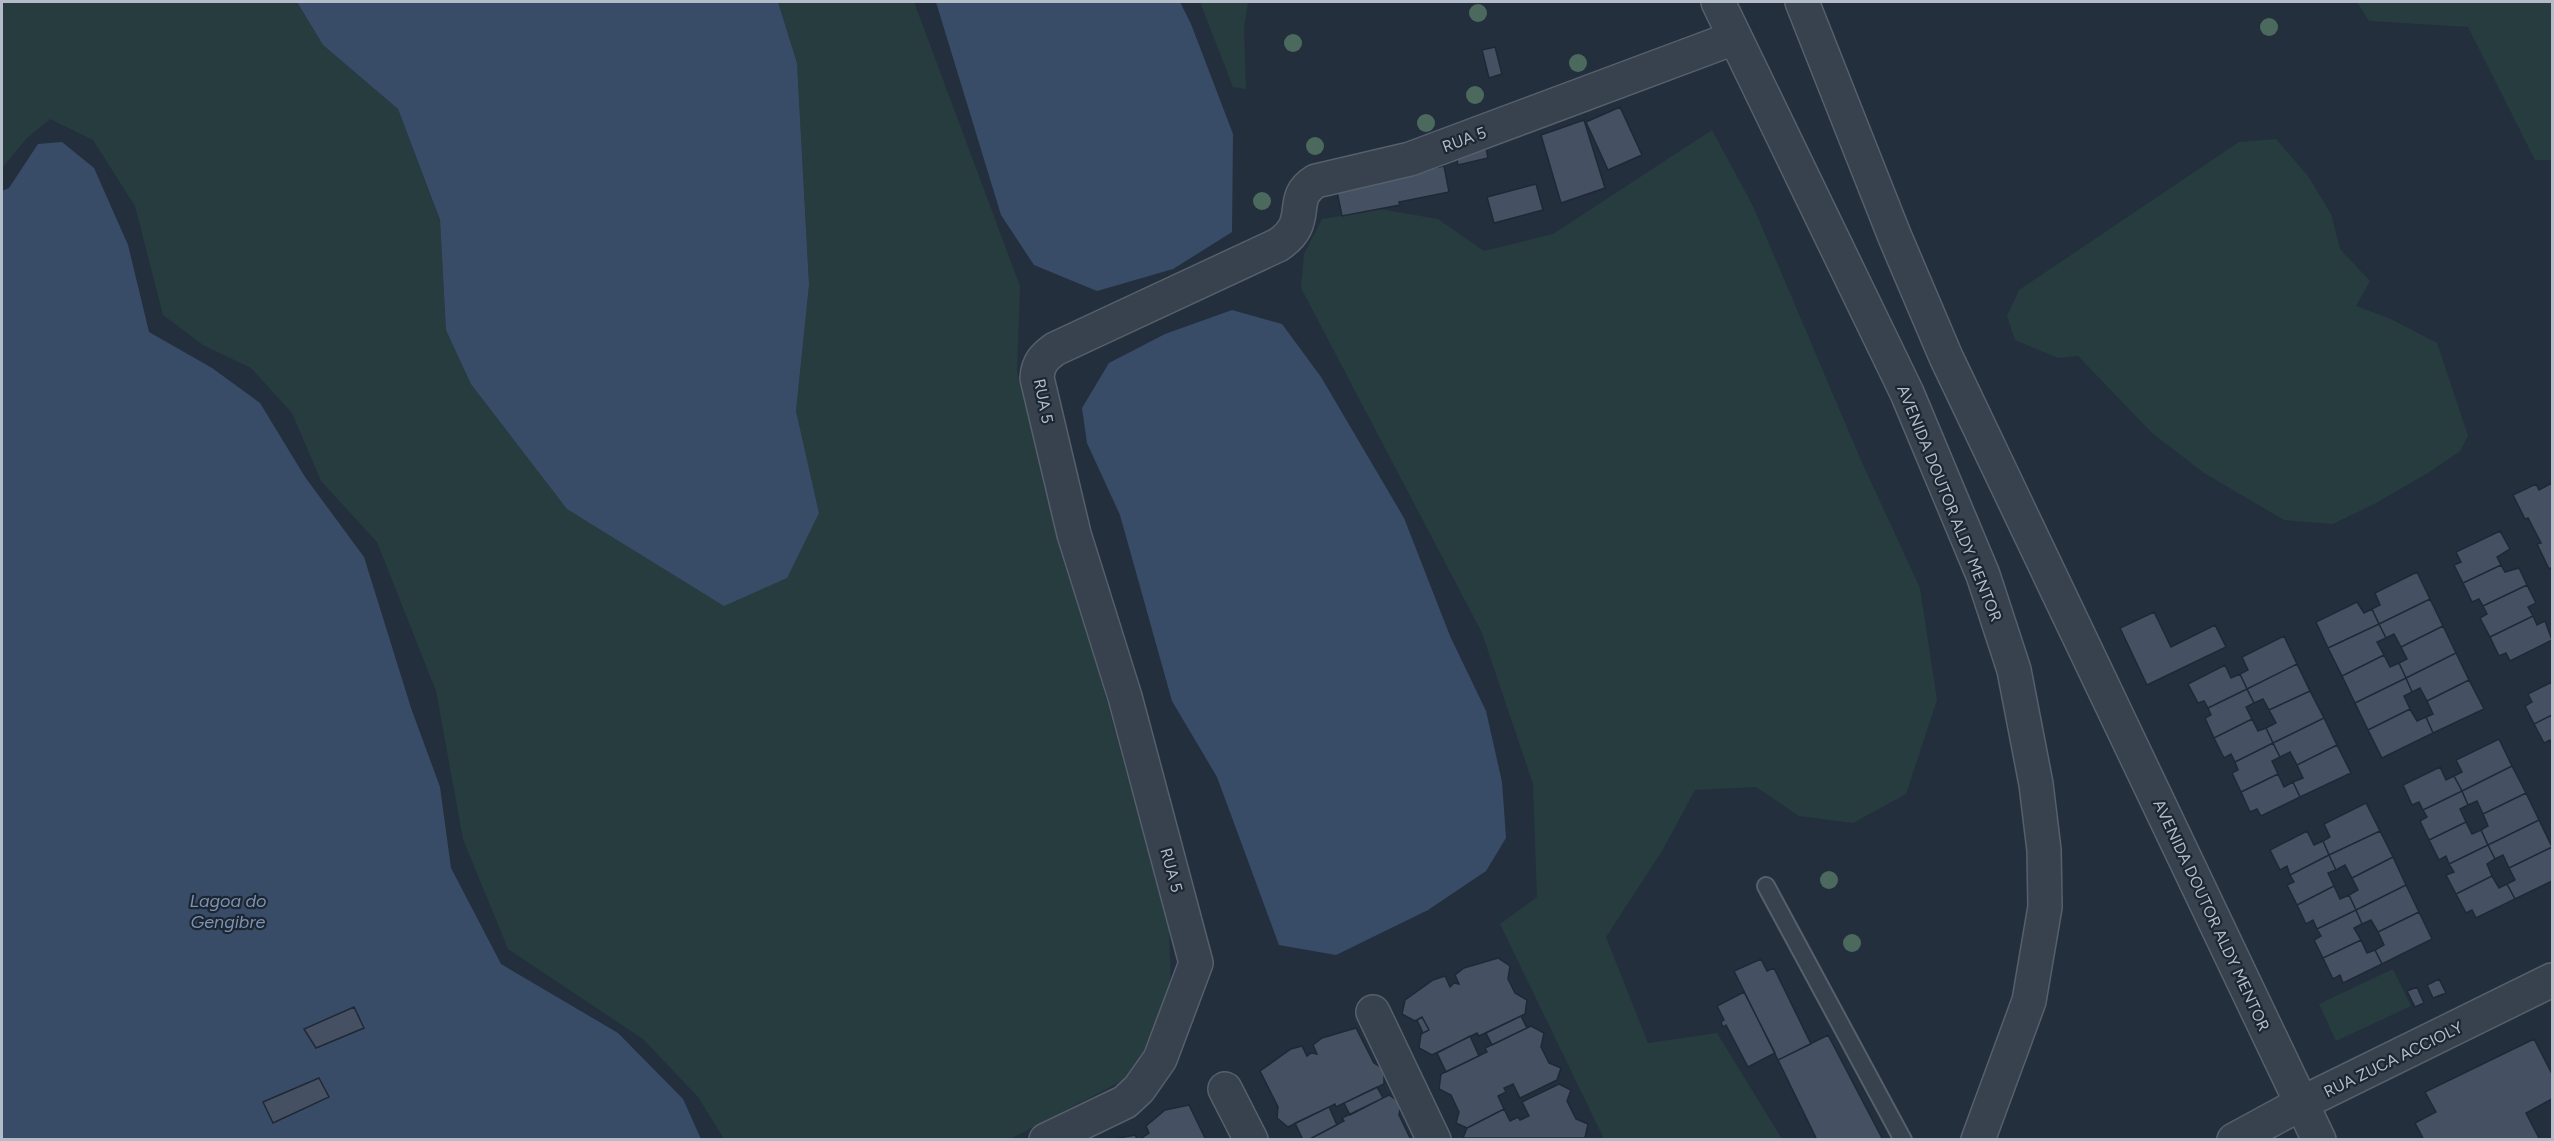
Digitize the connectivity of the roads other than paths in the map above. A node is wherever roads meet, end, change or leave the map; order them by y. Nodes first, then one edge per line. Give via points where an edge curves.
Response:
1 (1718, 2) edge
2 (1802, 2) edge
3 (1734, 38) junction
4 (1766, 886) dead end
5 (2553, 980) edge
6 (1373, 1012) dead end
7 (1225, 1089) dead end
8 (2302, 1103) junction
9 (1046, 1140) edge
10 (1251, 1140) edge
11 (1434, 1140) edge
12 (1903, 1140) edge
13 (1978, 1140) edge
14 (2234, 1140) edge
15 (2319, 1140) edge

1 - 3 street, AVENIDA DOUTOR ALDY MENTOR
2 - 8 street, AVENIDA DOUTOR ALDY MENTOR via 1946,357
3 - 9 street, RUA 5 via 1410,159 1316,181 1301,194 1297,226 1278,245 1066,343 1044,357 1037,378 1074,534 1125,697 1196,963 1160,1059 1139,1089 1125,1102
3 - 13 street, AVENIDA DOUTOR ALDY MENTOR via 1907,393 1983,575 2014,669 2036,784 2044,850 2045,907 2029,1001
4 - 12 lane
5 - 8 street, RUA ZUCA ACCIOLY
6 - 11 street
7 - 10 street
8 - 14 street, RUA ZUCA ACCIOLY
8 - 15 street, AVENIDA DOUTOR ALDY MENTOR

